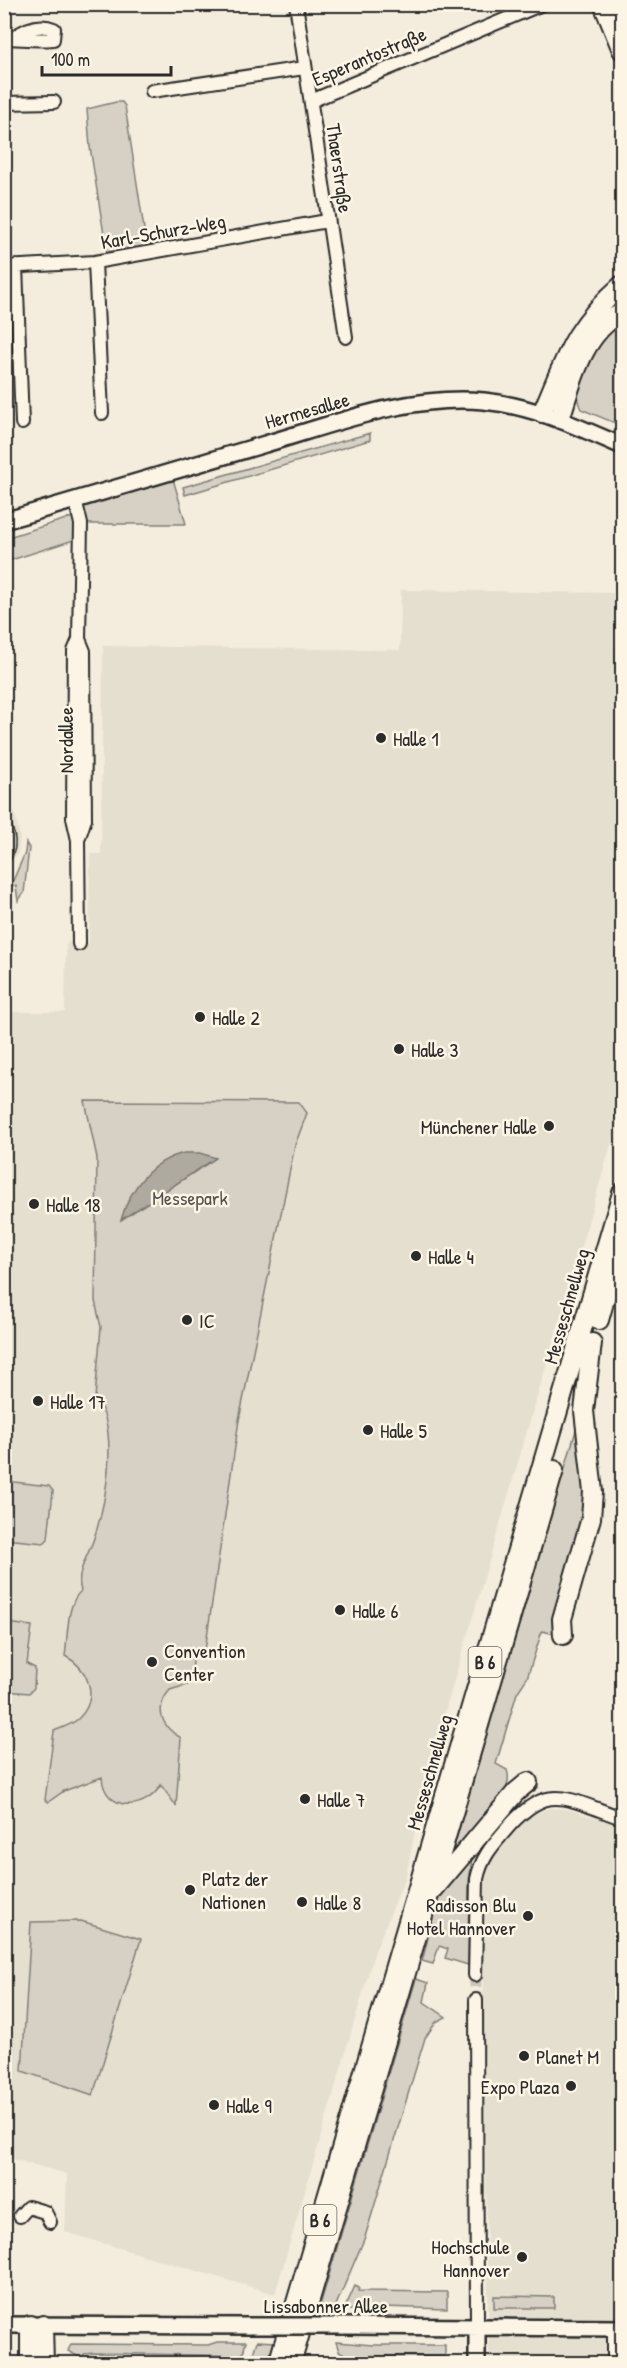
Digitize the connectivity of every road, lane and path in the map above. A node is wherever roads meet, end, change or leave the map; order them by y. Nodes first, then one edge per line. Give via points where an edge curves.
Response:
1 (296, 4) edge
2 (542, 4) edge
3 (603, 4) edge
4 (617, 4) edge
5 (622, 16) edge
6 (622, 50) edge
7 (304, 68) junction
8 (152, 91) dead end
9 (310, 101) junction
10 (54, 102) dead end
11 (4, 103) edge
12 (327, 221) junction
13 (95, 262) junction
14 (10, 267) edge
15 (622, 285) edge
16 (622, 313) edge
17 (346, 337) dead end
18 (542, 413) junction
19 (102, 414) dead end
20 (560, 419) junction
21 (22, 423) dead end
22 (622, 446) edge
23 (75, 499) junction
24 (4, 522) edge
25 (79, 944) dead end
26 (622, 1193) edge
27 (622, 1238) edge
28 (592, 1343) junction
29 (563, 1635) dead end
30 (528, 1782) dead end
31 (622, 1818) edge
32 (429, 1895) junction
33 (476, 1975) tunnel mouth
34 (476, 2000) tunnel mouth
35 (20, 2216) dead end
36 (50, 2222) dead end
37 (4, 2325) edge
38 (37, 2325) junction
39 (477, 2327) junction
40 (618, 2328) edge
41 (30, 2364) edge
42 (44, 2364) edge
43 (278, 2364) edge
44 (291, 2364) edge
45 (477, 2364) edge
46 (614, 2364) edge

1 - 7 street, Thaerstraße
2 - 9 street, Esperantostraße
3 - 6 highway
4 - 5 highway
7 - 8 street
7 - 9 street, Thaerstraße
9 - 12 street, Thaerstraße
10 - 11 street
12 - 13 street, Karl-Schurz-Weg
12 - 17 street, Thaerstraße
13 - 14 street, Karl-Schurz-Weg
13 - 19 street
14 - 21 street
15 - 18 highway via 577,332
16 - 20 highway via 593,338
18 - 20 main road, Hermesallee
18 - 23 main road, Hermesallee via 484,401 405,405
20 - 22 main road, Hermesallee
23 - 24 main road, Hermesallee
23 - 25 street, Nordallee via 81,524 80,639 84,651 85,819 78,840
26 - 43 highway, Messeschnellweg / B 6
27 - 28 highway, Messeschnellweg / B 6
28 - 29 highway via 584,1412 593,1492 591,1518 562,1619
28 - 32 highway, Messeschnellweg / B 6
30 - 32 highway
31 - 33 street via 550,1797 522,1811 479,1866
32 - 44 highway, Messeschnellweg / B 6
34 - 39 street
35 - 36 street via 28,2207 45,2212
37 - 38 main road, Lissabonner Allee
38 - 39 main road, Lissabonner Allee, bridge
38 - 41 highway
38 - 42 highway
39 - 40 main road, Lissabonner Allee
39 - 45 main road
40 - 46 street

